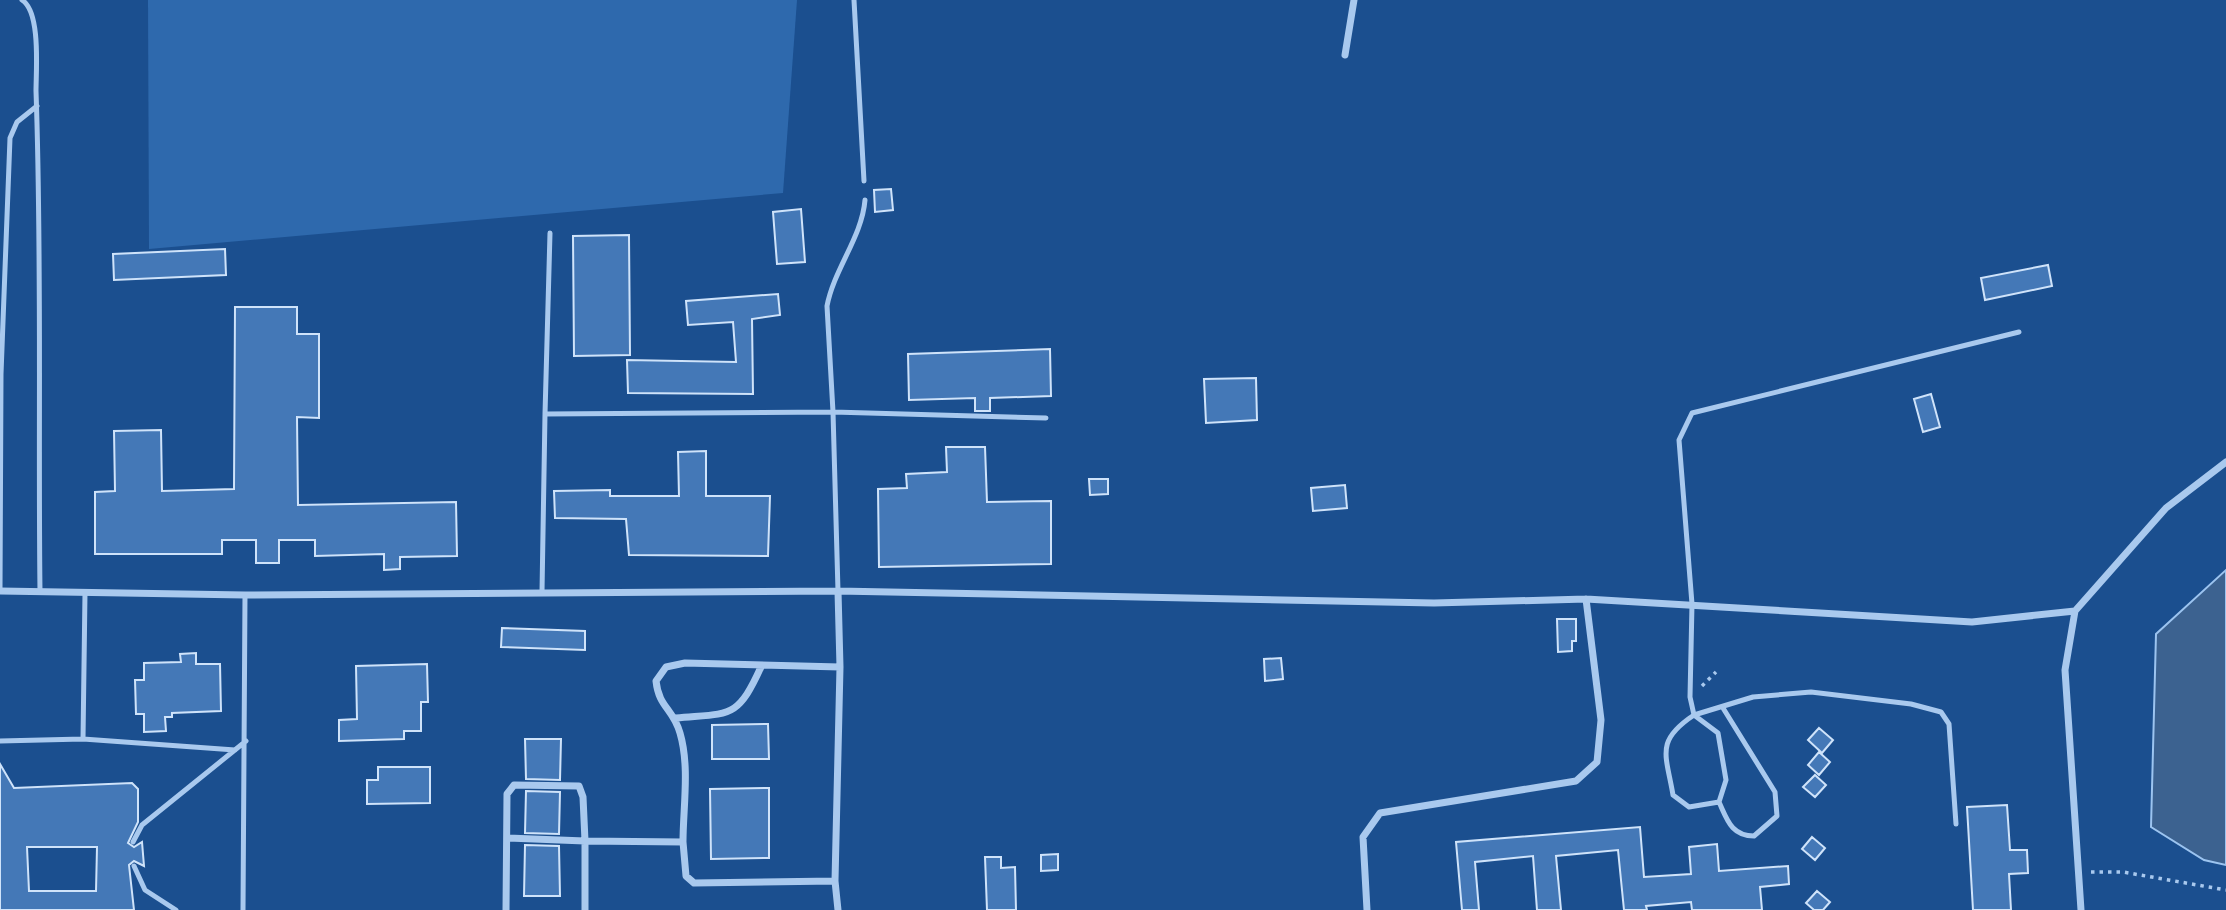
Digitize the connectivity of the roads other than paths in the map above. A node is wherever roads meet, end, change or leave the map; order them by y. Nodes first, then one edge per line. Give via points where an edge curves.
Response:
1 (22, 0) edge
2 (854, 0) edge
3 (1354, 0) edge
4 (1345, 55) dead end
5 (37, 106) junction
6 (864, 181) dead end
7 (865, 200) dead end
8 (550, 233) dead end
9 (2, 288) edge
10 (2020, 332) dead end
11 (0, 374) edge
12 (833, 412) junction
13 (545, 414) junction
14 (1046, 418) dead end
15 (2226, 462) edge
16 (0, 591) edge
17 (838, 591) junction
18 (40, 592) junction
19 (542, 592) junction
20 (85, 593) junction
21 (244, 595) junction
22 (1586, 599) junction
23 (1692, 604) junction
24 (2075, 611) junction
25 (761, 667) junction
26 (840, 667) junction
27 (1723, 708) junction
28 (1694, 715) junction
29 (676, 718) junction
30 (83, 739) junction
31 (0, 741) edge
32 (246, 741) junction
33 (235, 750) junction
34 (1719, 802) junction
35 (1956, 824) dead end
36 (507, 838) junction
37 (585, 841) junction
38 (133, 842) dead end
39 (682, 842) junction
40 (134, 866) dead end
41 (835, 881) junction
42 (176, 910) edge
43 (243, 910) edge
44 (506, 910) edge
45 (584, 910) edge
46 (838, 910) edge
47 (1367, 910) edge
48 (2081, 910) edge

1 - 5 lane via 34,19
2 - 6 lane
3 - 4 street
5 - 9 lane via 17,122 10,138
5 - 18 lane
7 - 12 lane via 862,218 829,292
8 - 13 lane
9 - 11 lane
10 - 23 lane via 1692,413 1679,440
11 - 16 lane
12 - 13 lane
12 - 14 lane
12 - 17 lane
13 - 19 lane
15 - 24 street via 2166,508
16 - 18 street
17 - 19 street
17 - 22 street via 1434,603
17 - 26 street
18 - 20 street
19 - 21 street
20 - 21 street
20 - 30 lane
21 - 32 lane
22 - 23 street
22 - 47 street via 1601,720 1597,762 1576,781 1380,813 1363,837
23 - 24 street via 1972,622
23 - 28 lane via 1690,697
24 - 48 street via 2065,670
25 - 26 street
25 - 29 street via 739,706 723,713
25 - 29 street via 685,663 666,667 656,681 658,700
26 - 41 street
27 - 28 lane
27 - 34 lane via 1775,792 1777,816 1754,836 1745,836 1733,831
27 - 35 lane via 1753,697 1811,692 1941,712 1949,724
28 - 34 lane via 1717,733 1726,780
28 - 34 lane via 1668,737 1665,750 1674,795 1689,807
29 - 39 street via 684,766
30 - 31 lane
30 - 33 lane
32 - 33 lane
32 - 43 lane
33 - 38 lane via 142,825
36 - 37 street
36 - 37 street via 507,794 514,785 568,784 579,786 583,797
36 - 44 street
37 - 39 street
37 - 45 street
39 - 41 street via 686,876 694,883
40 - 42 lane via 145,890
41 - 46 street

